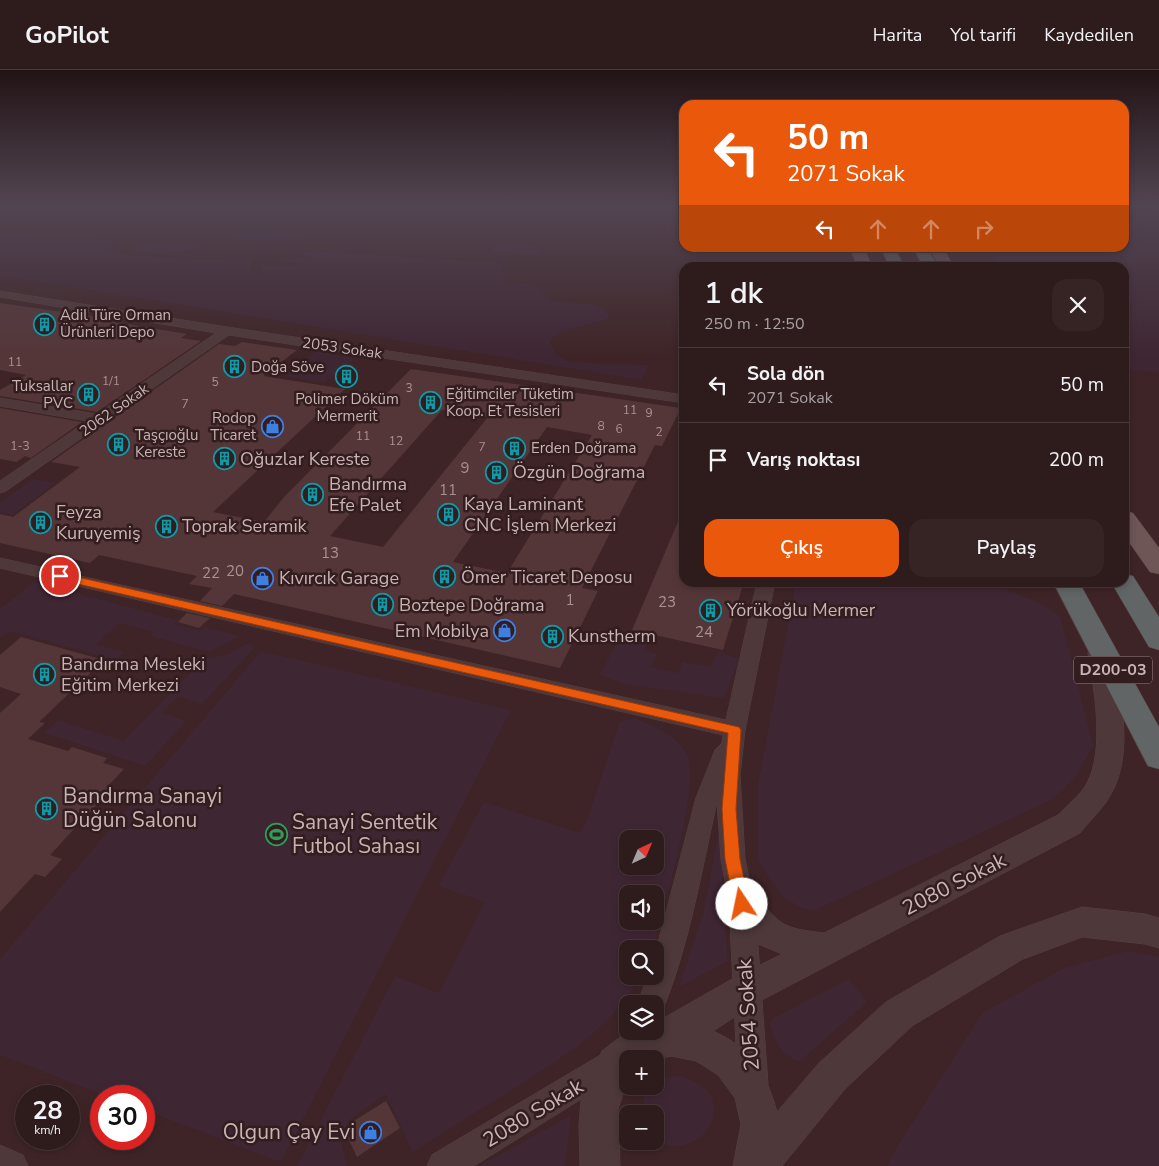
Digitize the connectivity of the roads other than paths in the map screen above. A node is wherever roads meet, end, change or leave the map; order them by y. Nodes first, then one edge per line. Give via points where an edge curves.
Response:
1 (0, 294) edge
2 (227, 331) junction
3 (679, 398) edge
4 (0, 402) edge
5 (100, 419) junction
6 (0, 488) edge
7 (1129, 525) edge
8 (0, 563) edge
9 (1159, 566) edge
10 (765, 587) edge
11 (1069, 587) edge
12 (1127, 587) edge
13 (1159, 640) edge
14 (1099, 644) junction
15 (734, 730) junction
16 (1159, 757) edge
17 (742, 904) junction
18 (1159, 933) edge
19 (828, 949) junction
20 (746, 990) junction
21 (654, 995) edge
22 (640, 1044) edge
23 (753, 1092) junction
24 (600, 1148) edge
25 (0, 1161) edge
26 (12, 1166) edge
27 (443, 1166) edge
28 (615, 1166) edge
29 (755, 1166) edge

1 - 2 street, 2053 Sokak
2 - 3 street, 2053 Sokak
2 - 5 street, 2062 Sokak
4 - 5 street
5 - 6 street, 2062 Sokak
7 - 9 main road
8 - 15 street
10 - 15 street, 2054 Sokak
11 - 14 highway, D200-03
12 - 13 highway, D200-03
14 - 16 highway, D200-03
14 - 19 street, 2080 Sokak via 1109,701 1110,749 1100,788 1068,824
15 - 17 street, 2054 Sokak via 729,809 733,859
15 - 21 street, 2054 Sokak via 707,798 665,968
17 - 19 street via 768,932 799,944
17 - 20 street, 2054 Sokak
18 - 29 street via 1082,922 1012,947 899,1014 832,1076
19 - 20 street, 2080 Sokak
20 - 22 street, 2080 Sokak
20 - 23 street, 2054 Sokak
22 - 23 street, 2054 Sokak via 694,1040 718,1050 738,1068
22 - 24 street via 608,1078 600,1102
22 - 27 street, 2080 Sokak via 508,1129
23 - 29 street, 2054 Sokak via 761,1120 760,1148
24 - 28 street
25 - 26 street

